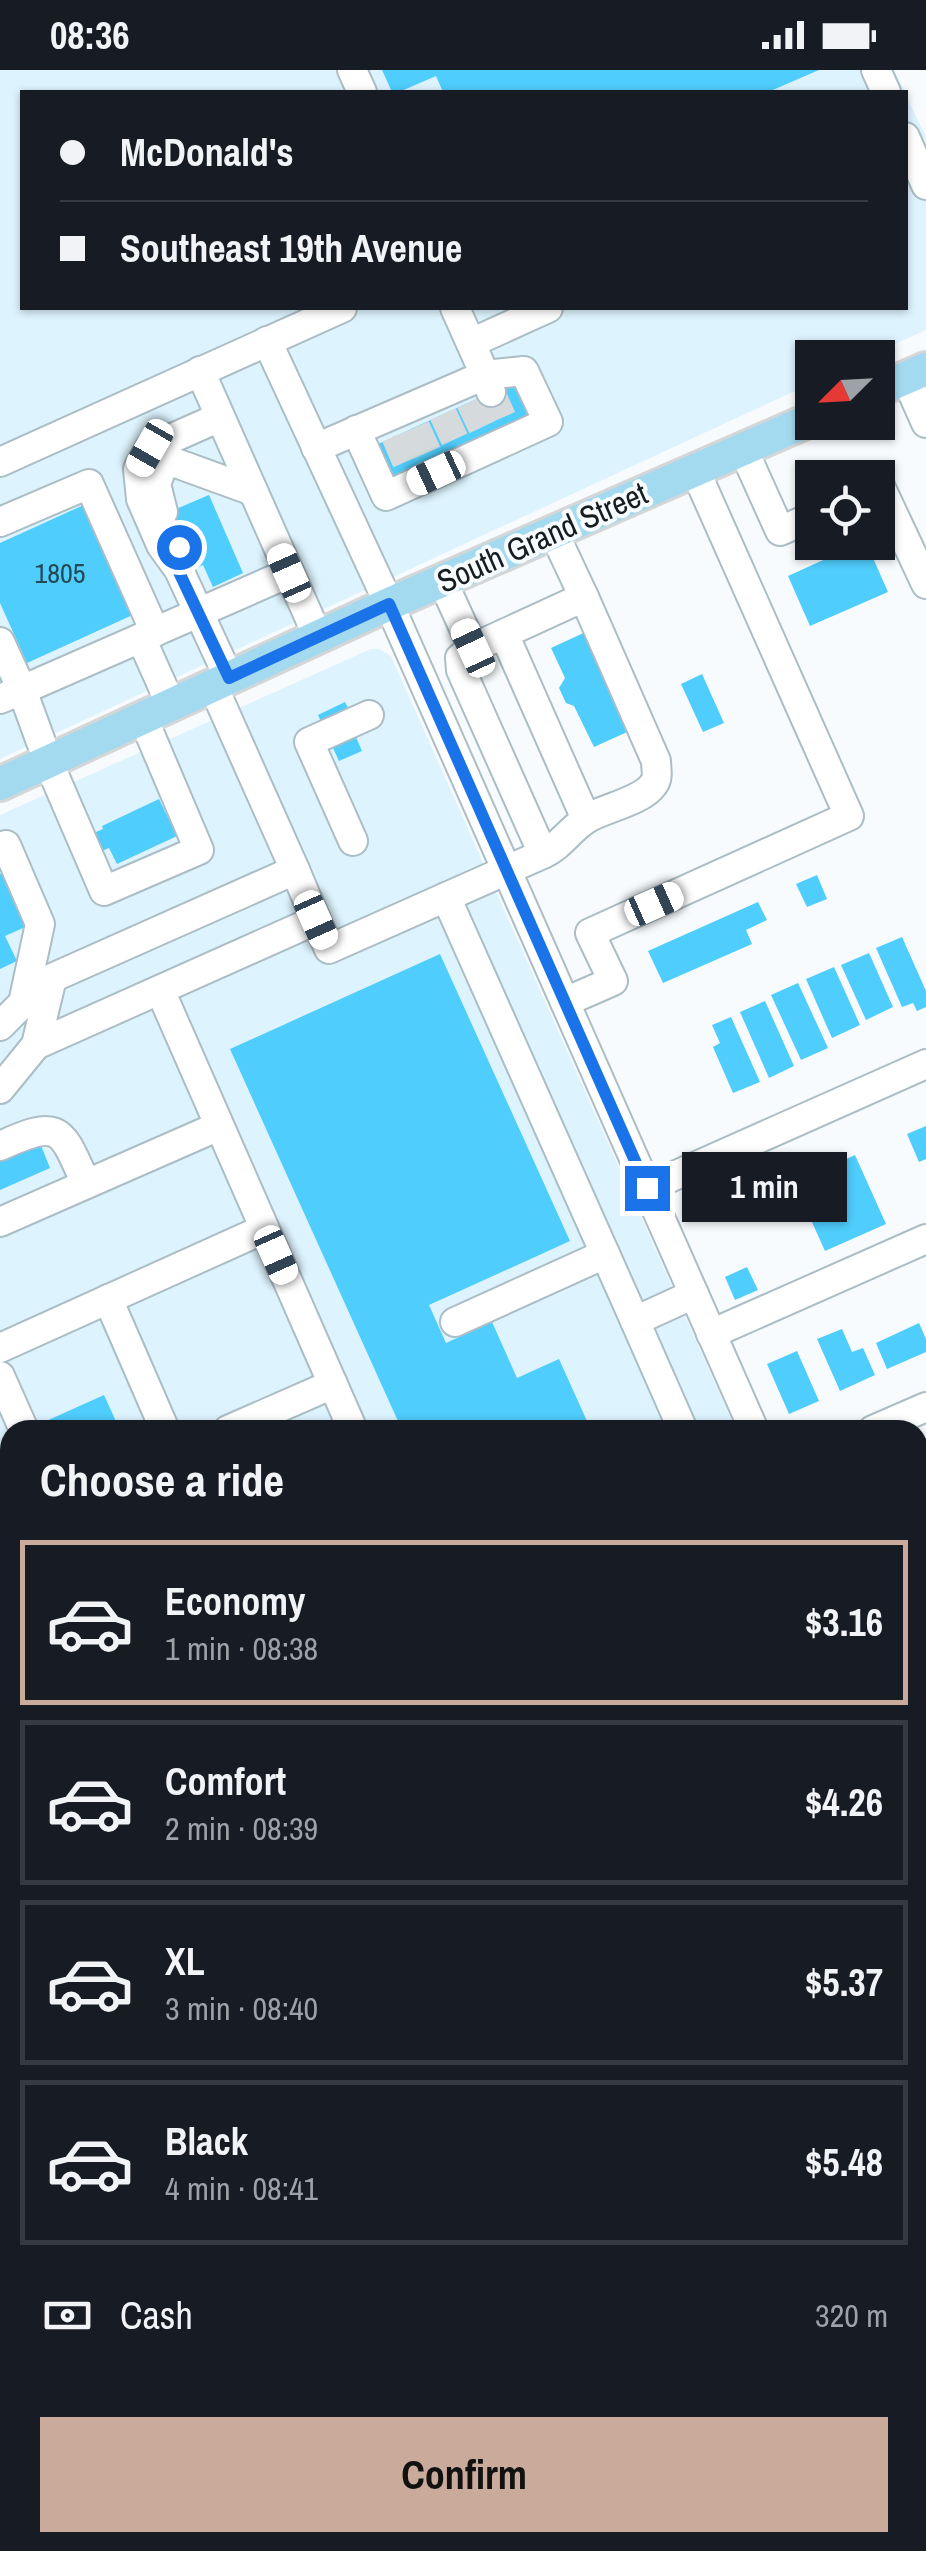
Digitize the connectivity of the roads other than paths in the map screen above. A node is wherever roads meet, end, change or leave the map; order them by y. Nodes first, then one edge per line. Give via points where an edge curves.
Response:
1 (908, 147) edge
2 (926, 185) edge
3 (337, 310) edge
4 (456, 310) edge
5 (544, 310) edge
6 (267, 341) junction
7 (471, 343) junction
8 (200, 372) junction
9 (903, 379) edge
10 (477, 389) junction
11 (220, 417) junction
12 (926, 423) edge
13 (795, 426) edge
14 (356, 430) junction
15 (316, 448) junction
16 (743, 449) junction
17 (0, 462) edge
18 (694, 470) junction
19 (253, 492) junction
20 (895, 518) edge
21 (0, 522) edge
22 (795, 524) edge
23 (553, 531) junction
24 (178, 570) junction
25 (289, 573) junction
26 (442, 580) junction
27 (926, 584) edge
28 (584, 597) junction
29 (389, 604) junction
30 (198, 613) junction
31 (504, 634) junction
32 (148, 635) junction
33 (318, 637) junction
34 (0, 642) edge
35 (473, 648) junction
36 (221, 682) junction
37 (11, 695) edge
38 (157, 711) junction
39 (369, 716) dead end
40 (48, 761) junction
41 (0, 784) edge
42 (586, 820) junction
43 (353, 841) dead end
44 (0, 847) edge
45 (544, 854) junction
46 (294, 870) junction
47 (507, 870) junction
48 (446, 897) junction
49 (316, 920) junction
50 (160, 990) junction
51 (565, 1002) junction
52 (0, 1026) edge
53 (36, 1045) junction
54 (926, 1064) edge
55 (0, 1089) edge
56 (219, 1126) junction
57 (0, 1146) edge
58 (86, 1184) junction
59 (647, 1188) junction
60 (0, 1222) edge
61 (264, 1229) junction
62 (926, 1239) edge
63 (605, 1254) junction
64 (694, 1294) junction
65 (108, 1299) junction
66 (635, 1321) junction
67 (456, 1322) dead end
68 (712, 1334) junction
69 (0, 1348) edge
70 (0, 1376) edge
71 (333, 1384) junction
72 (926, 1407) edge
73 (20, 1420) edge
74 (151, 1420) edge
75 (251, 1420) edge
76 (349, 1420) edge
77 (679, 1420) edge
78 (750, 1420) edge
79 (896, 1420) edge

1 - 2 street
3 - 6 street
4 - 7 street
5 - 7 street
6 - 8 street
6 - 15 street
7 - 10 street
8 - 11 street
8 - 17 street
9 - 12 street
10 - 14 street via 401,422
10 - 14 street via 524,372 548,422 386,496
11 - 19 street
11 - 24 street via 150,448 138,469 141,499
13 - 16 main road, South Grand Street
14 - 15 street
15 - 29 street
16 - 18 main road, South Grand Street
16 - 22 street via 780,531
18 - 23 main road, South Grand Street
18 - 51 street via 848,816 590,933 612,981
19 - 24 street via 173,462 164,466 156,484 179,547
19 - 25 street
20 - 27 street
21 - 32 street via 89,484
23 - 26 main road, South Grand Street
23 - 28 street
24 - 30 street
25 - 30 street
25 - 33 street
26 - 29 main road, South Grand Street
26 - 35 street
28 - 31 street
28 - 42 street via 656,761 657,777 644,794
29 - 33 main road, South Grand Street
29 - 47 street
30 - 32 street
30 - 36 street
31 - 35 street
31 - 42 street
32 - 37 street
32 - 38 street
33 - 36 main road, South Grand Street
34 - 37 street
35 - 45 street via 460,658 461,670
36 - 38 main road, South Grand Street
36 - 46 street
37 - 40 street
38 - 40 main road, South Grand Street
38 - 40 street via 199,850 104,891
39 - 43 street via 309,742
40 - 41 main road, South Grand Street
42 - 45 street
44 - 52 street via 6,844 40,924 22,1002
45 - 47 street
46 - 49 street
46 - 53 street via 52,978
47 - 48 street
47 - 51 street
48 - 49 street via 329,948
48 - 63 street
49 - 50 street
50 - 53 street
50 - 56 street
51 - 59 street
53 - 55 street
54 - 59 street
56 - 58 street
56 - 61 street
57 - 58 street via 52,1130 67,1142
58 - 60 street
59 - 64 street
61 - 65 street
61 - 71 street
62 - 68 street
63 - 66 street
63 - 67 street
64 - 66 street
64 - 68 street
65 - 69 street
65 - 74 street
66 - 77 street
68 - 78 street
70 - 73 street
71 - 75 street
71 - 76 street
72 - 79 street

